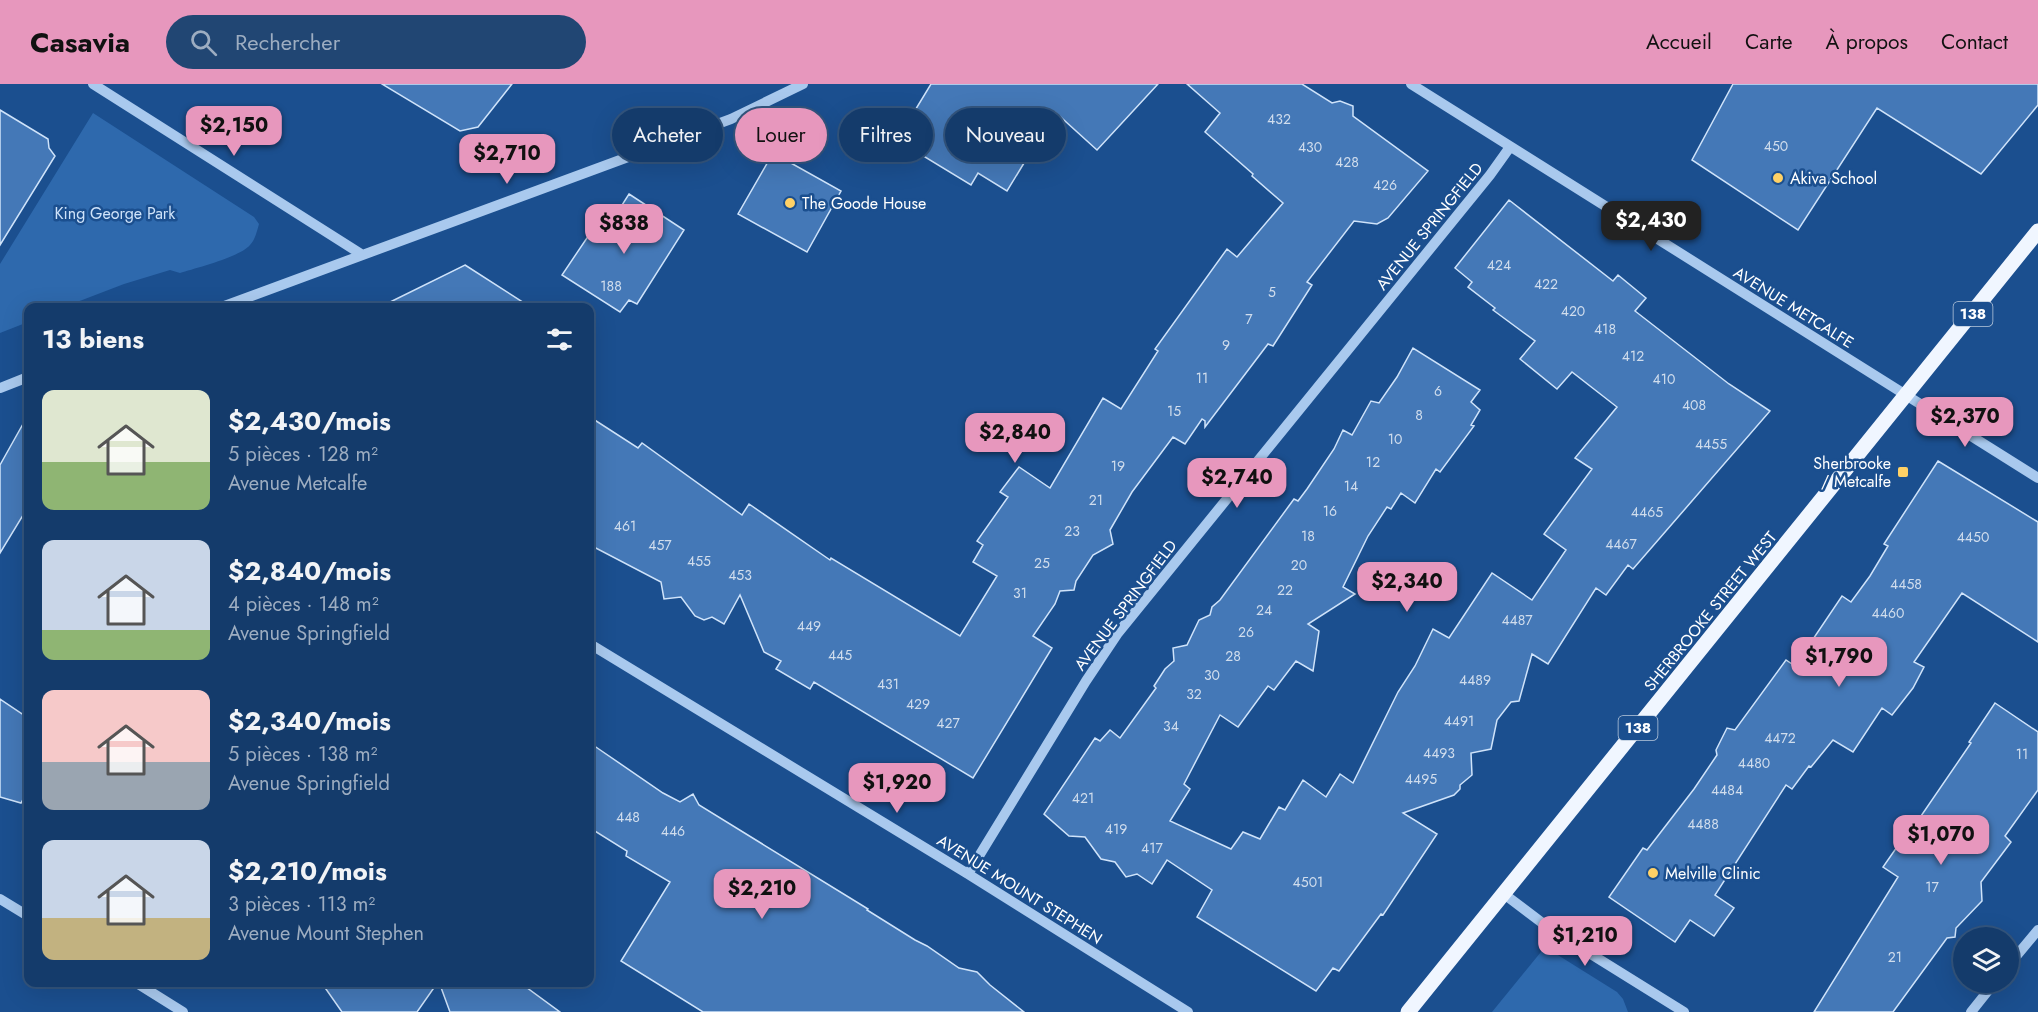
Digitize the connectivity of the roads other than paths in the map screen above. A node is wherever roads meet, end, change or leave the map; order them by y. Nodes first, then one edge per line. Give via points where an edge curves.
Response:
1 (93, 84) edge
2 (803, 84) edge
3 (1412, 84) edge
4 (1510, 147) junction
5 (2038, 231) edge
6 (361, 254) junction
7 (232, 303) edge
8 (24, 379) edge
9 (0, 388) edge
10 (1907, 395) junction
11 (2038, 478) edge
12 (594, 646) edge
13 (968, 874) junction
14 (1504, 894) junction
15 (0, 899) edge
16 (24, 914) edge
17 (2038, 930) edge
18 (2019, 953) edge
19 (143, 987) edge
20 (1986, 993) edge
21 (183, 1012) edge
22 (1188, 1012) edge
23 (1408, 1012) edge
24 (1684, 1012) edge
25 (1971, 1012) edge

1 - 6 street
2 - 6 street via 731,119
3 - 4 street, AVENUE METCALFE
4 - 10 street, AVENUE METCALFE
4 - 13 street, AVENUE SPRINGFIELD via 1118,633
5 - 10 main road, SHERBROOKE STREET WEST / 138
6 - 7 street
8 - 9 street
10 - 11 street, AVENUE METCALFE
10 - 14 main road, SHERBROOKE STREET WEST / 138
12 - 13 street, AVENUE MOUNT STEPHEN
13 - 22 street, AVENUE MOUNT STEPHEN
14 - 23 main road, SHERBROOKE STREET WEST / 138
14 - 24 street via 1549,928
15 - 16 street
17 - 18 street
19 - 21 street
20 - 25 street

